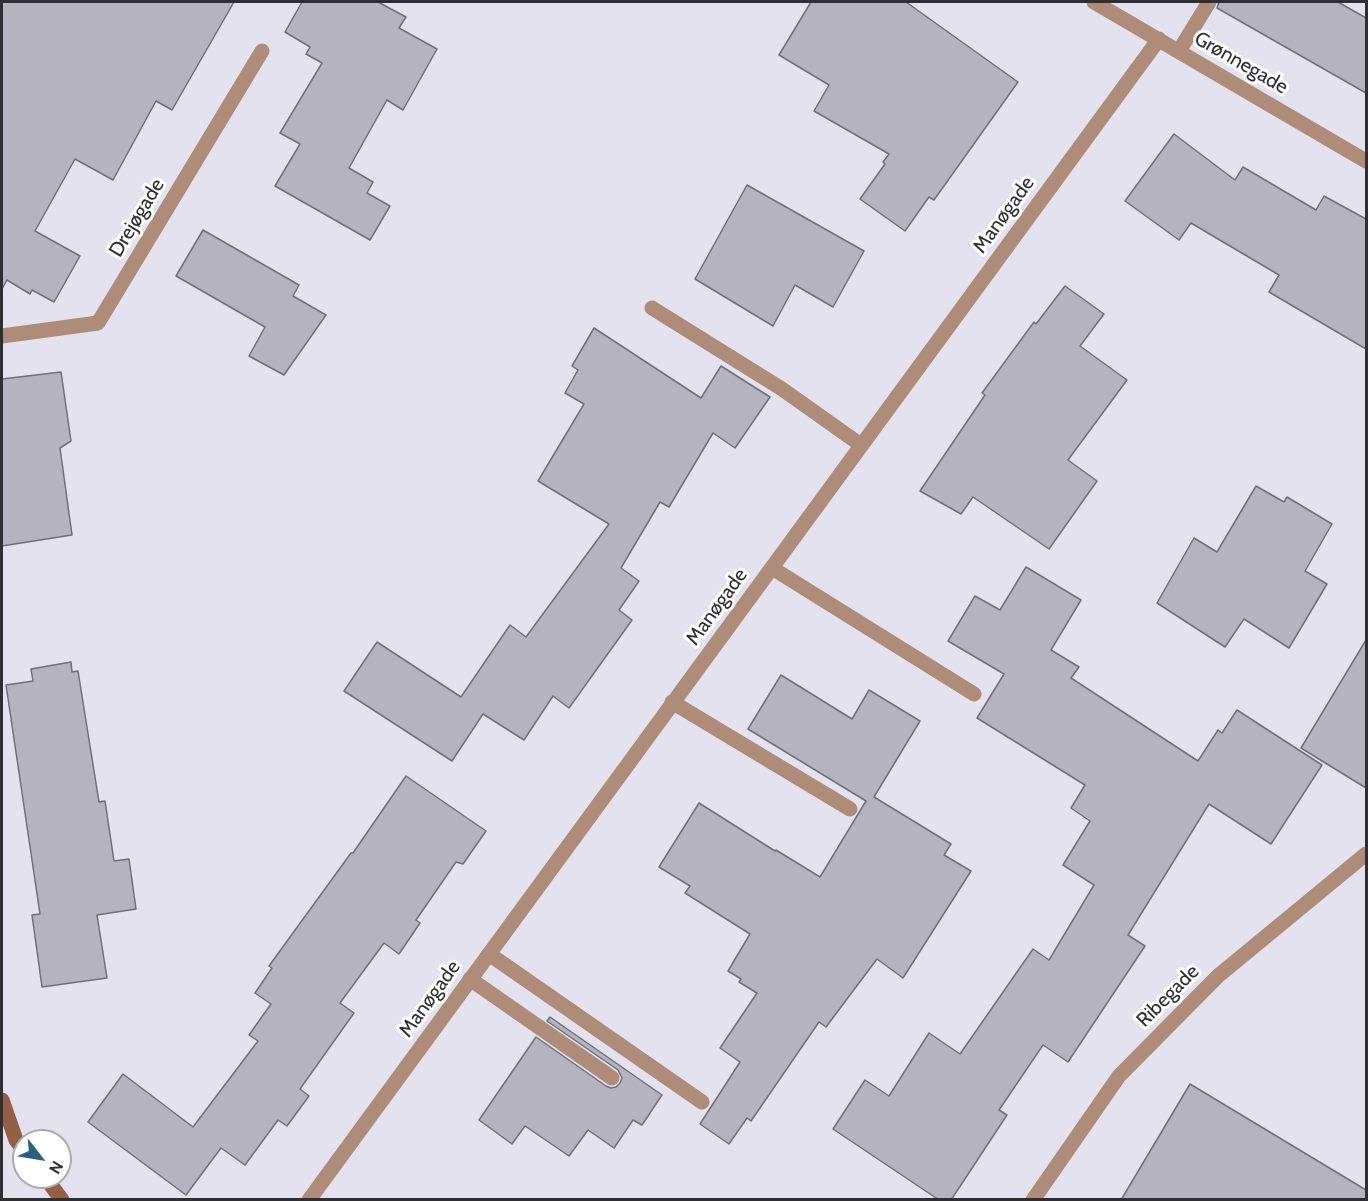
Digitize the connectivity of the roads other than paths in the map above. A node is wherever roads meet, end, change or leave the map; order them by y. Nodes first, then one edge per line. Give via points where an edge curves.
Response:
1 (1094, 2) edge
2 (1209, 2) edge
3 (1159, 39) junction
4 (262, 51) dead end
5 (1179, 51) junction
6 (1366, 161) edge
7 (652, 308) dead end
8 (2, 336) edge
9 (861, 446) junction
10 (772, 568) junction
11 (974, 694) dead end
12 (672, 702) junction
13 (850, 809) dead end
14 (1366, 854) edge
15 (489, 954) junction
16 (470, 979) junction
17 (612, 1078) dead end
18 (2, 1100) edge
19 (702, 1102) dead end
20 (12, 1129) edge
21 (309, 1200) edge
22 (1033, 1200) edge

1 - 3 street, Grønnegade
2 - 5 street
3 - 5 street, Grønnegade
3 - 9 street, Manøgade
4 - 8 street, Drejøgade via 98,324
5 - 6 street, Grønnegade
7 - 9 street via 782,389
9 - 10 street, Manøgade
10 - 11 street
10 - 12 street, Manøgade
12 - 13 street
12 - 15 street, Manøgade
14 - 22 street, Ribegade via 1218,976 1119,1076
15 - 16 street, Manøgade
15 - 19 street
16 - 17 street
16 - 21 street, Manøgade
18 - 20 street

